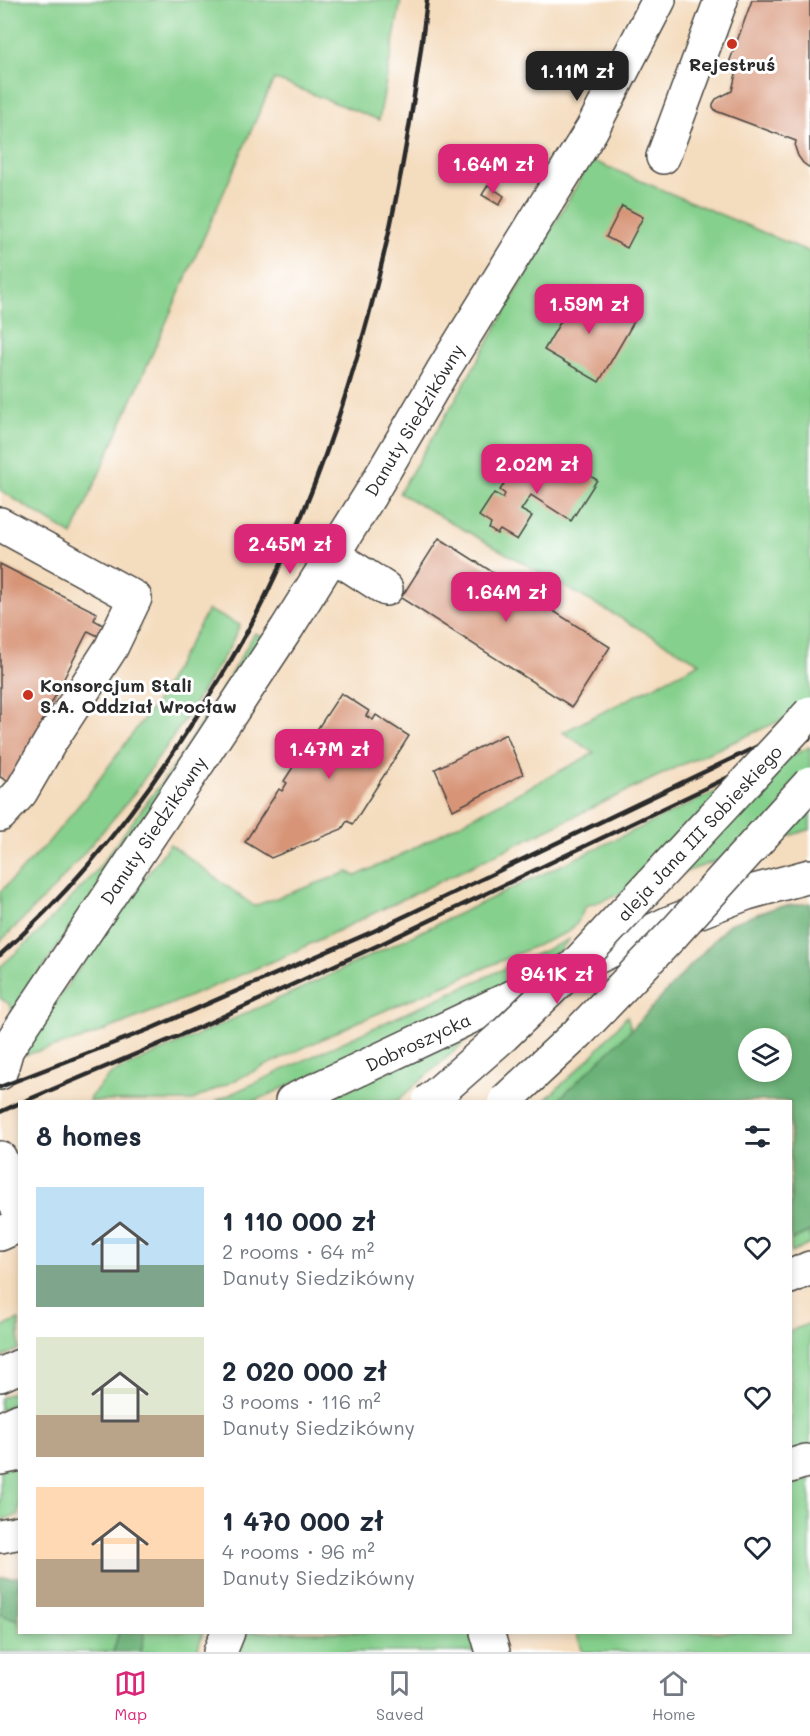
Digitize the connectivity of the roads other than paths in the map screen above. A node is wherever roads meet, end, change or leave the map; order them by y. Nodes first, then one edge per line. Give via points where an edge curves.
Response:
1 (659, 0) edge
2 (721, 0) edge
3 (663, 157) dead end
4 (0, 524) edge
5 (333, 555) junction
6 (386, 589) dead end
7 (810, 712) edge
8 (810, 783) edge
9 (0, 815) edge
10 (810, 876) edge
11 (0, 1073) edge
12 (294, 1100) edge
13 (430, 1100) edge
14 (507, 1100) edge
15 (0, 1158) edge
16 (18, 1208) edge
17 (18, 1227) edge
18 (0, 1234) edge
19 (810, 1268) edge
20 (792, 1276) edge
21 (18, 1367) edge
22 (0, 1375) edge
23 (18, 1421) edge
24 (0, 1429) edge
25 (18, 1454) edge
26 (0, 1458) edge
27 (18, 1532) edge
28 (0, 1536) edge
29 (227, 1634) edge
30 (488, 1634) edge
31 (220, 1652) edge
32 (493, 1652) edge

1 - 5 street, Danuty Siedzikówny via 592,129
2 - 3 street
4 - 9 street via 135,598 111,648 21,792
5 - 6 street
5 - 11 street, Danuty Siedzikówny via 7,1049
7 - 13 street, aleja Jana III Sobieskiego, bridge via 571,970
8 - 14 street, bridge via 666,942
10 - 12 street, Dobroszycka via 747,893 669,923
15 - 16 street
17 - 18 street
19 - 20 street
21 - 22 street
23 - 24 street
25 - 26 street
27 - 28 street
29 - 31 street
30 - 32 street

